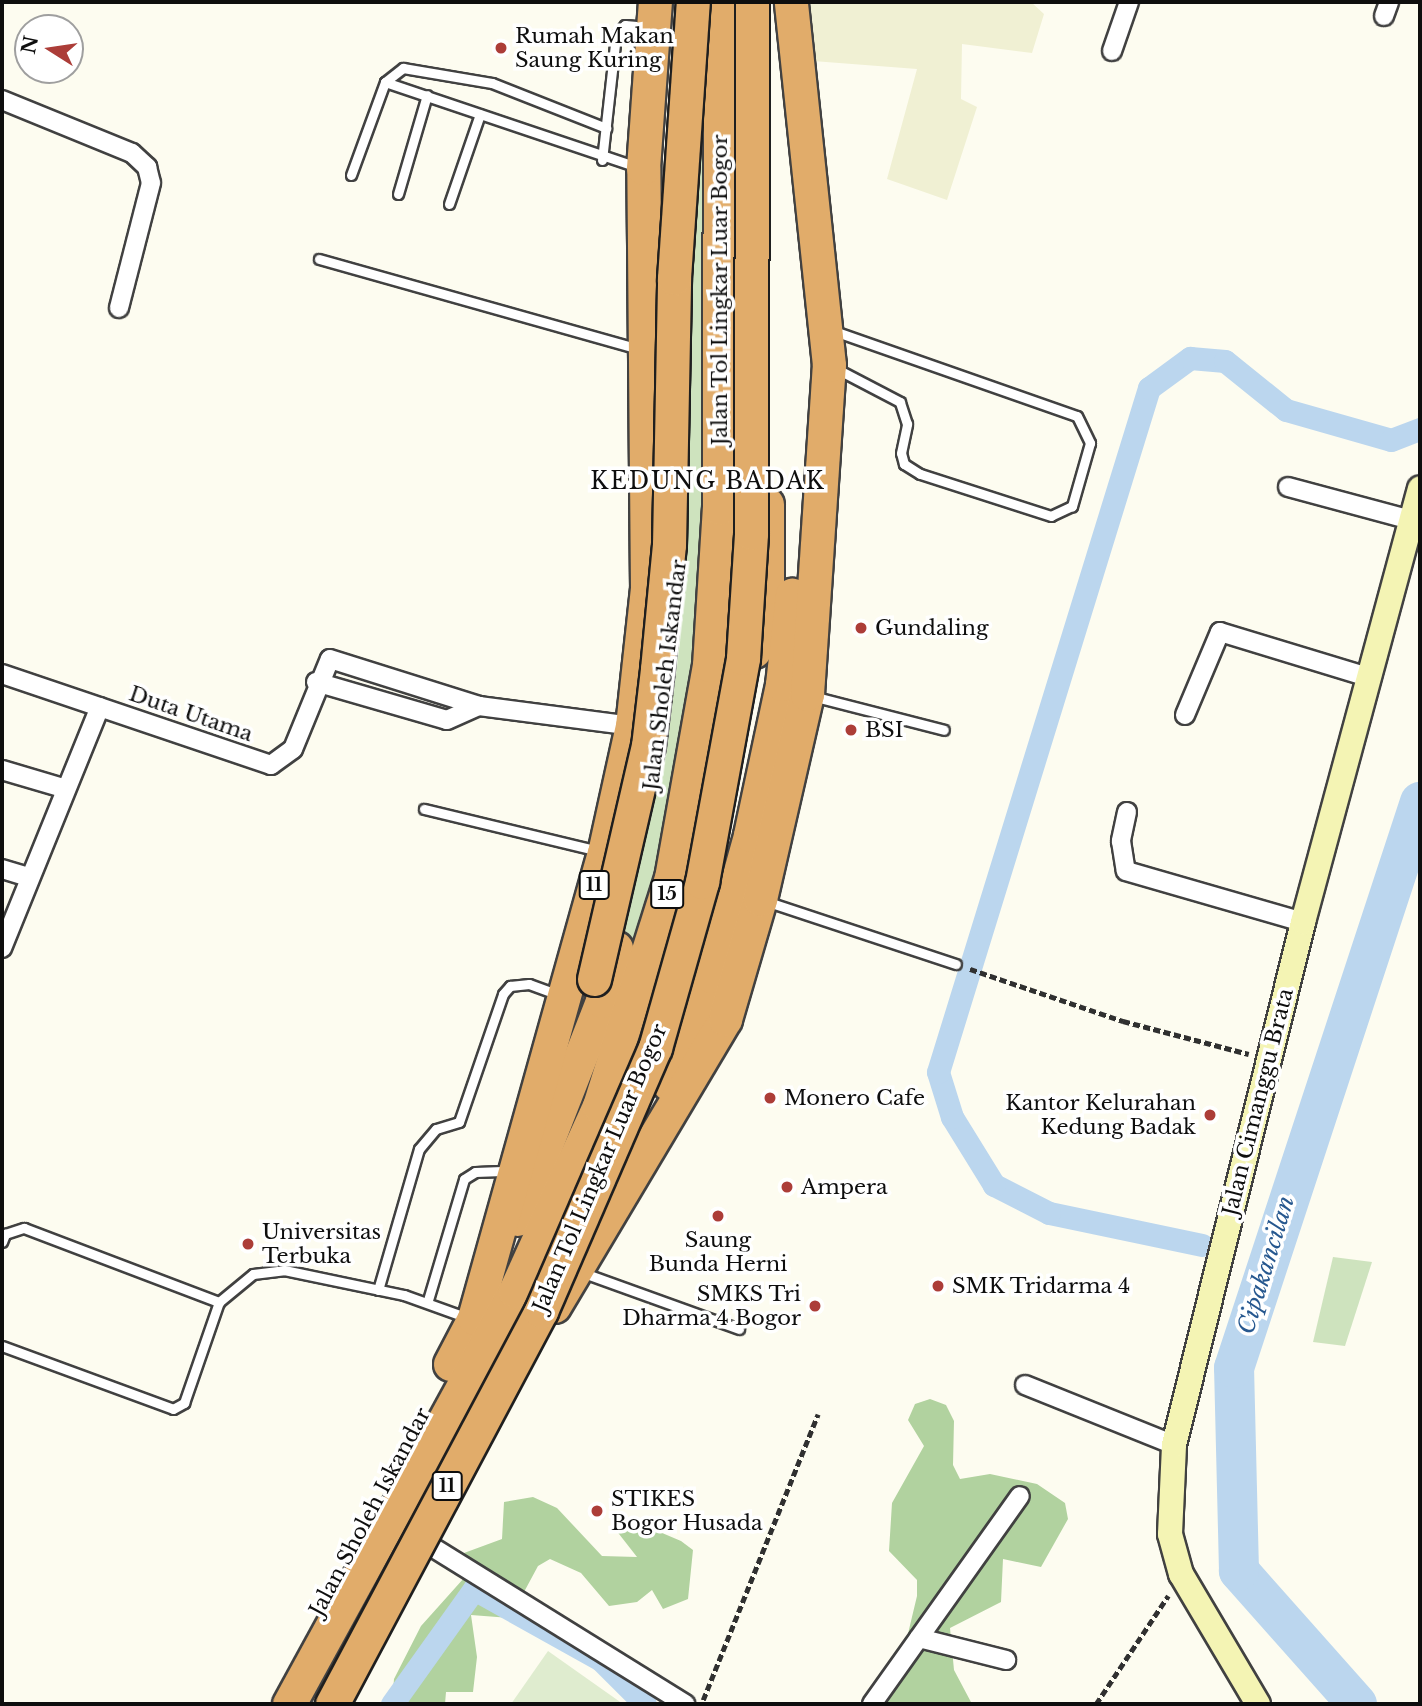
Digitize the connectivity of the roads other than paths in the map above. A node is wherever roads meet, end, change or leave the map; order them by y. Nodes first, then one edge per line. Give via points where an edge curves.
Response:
1 (687, 2) edge
2 (692, 2) edge
3 (720, 2) edge
4 (752, 2) edge
5 (761, 2) edge
6 (778, 2) edge
7 (791, 2) edge
8 (1129, 2) edge
9 (654, 15) edge
10 (1112, 51) dead end
11 (385, 82) junction
12 (427, 95) junction
13 (2, 100) edge
14 (480, 114) junction
15 (606, 128) junction
16 (603, 160) junction
17 (643, 168) junction
18 (351, 175) dead end
19 (397, 194) dead end
20 (449, 204) dead end
21 (319, 259) dead end
22 (119, 308) dead end
23 (824, 328) junction
24 (641, 350) junction
25 (829, 365) junction
26 (1288, 488) dead end
27 (1420, 488) edge
28 (1410, 520) junction
29 (2, 674) edge
30 (1368, 677) junction
31 (316, 682) junction
32 (807, 694) junction
33 (479, 706) junction
34 (100, 707) junction
35 (1185, 715) dead end
36 (632, 726) junction
37 (944, 730) dead end
38 (2, 770) edge
39 (62, 788) junction
40 (425, 809) dead end
41 (1127, 812) dead end
42 (604, 853) junction
43 (2, 869) edge
44 (29, 877) junction
45 (760, 899) junction
46 (1303, 922) junction
47 (2, 948) edge
48 (956, 964) dead end
49 (561, 996) junction
50 (559, 1120) junction
51 (513, 1171) junction
52 (611, 1187) junction
53 (2, 1242) edge
54 (576, 1270) junction
55 (378, 1290) junction
56 (428, 1300) junction
57 (219, 1302) junction
58 (473, 1319) junction
59 (740, 1329) dead end
60 (2, 1346) edge
61 (1025, 1385) dead end
62 (1174, 1445) junction
63 (1020, 1496) dead end
64 (416, 1537) junction
65 (919, 1639) junction
66 (1006, 1660) dead end
67 (265, 1704) edge
68 (289, 1704) edge
69 (322, 1704) edge
70 (332, 1704) edge
71 (685, 1704) edge
72 (872, 1704) edge
73 (1258, 1704) edge

1 - 50 highway, Jalan Sholeh Iskandar via 681,552 661,739 603,1001
2 - 50 highway, bridge via 681,131 669,545 648,746
3 - 68 highway, Jalan Tol Lingkar Luar Bogor / 15 via 719,508 709,665 671,878 650,962 598,1106 515,1291
4 - 70 highway, Jalan Tol Lingkar Luar Bogor / 15, bridge via 750,547 743,658 702,882 655,1048 547,1299
5 - 52 highway via 767,587 685,1000
6 - 52 highway via 808,371 800,532 782,684 711,976 669,1083
7 - 23 highway, 11
8 - 10 street
9 - 15 lane via 620,27
9 - 17 highway, Jalan Sholeh Iskandar / 11
11 - 12 lane
11 - 15 lane via 403,68 492,83
11 - 18 lane
12 - 14 lane
12 - 19 lane
13 - 22 street via 132,153 147,167 151,183
14 - 16 lane
14 - 20 lane
15 - 16 lane
16 - 17 lane
17 - 24 highway, Jalan Sholeh Iskandar / 11
21 - 24 lane
23 - 25 highway, 11
23 - 25 lane via 1077,415 1090,443 1072,506 1051,516 920,474 904,464 901,453 908,424 900,402
24 - 36 highway, Jalan Sholeh Iskandar / 11 via 647,589
25 - 32 highway, 11
26 - 28 street
27 - 28 street, Jalan Cimanggu Brata
28 - 30 street, Jalan Cimanggu Brata
29 - 34 street, Duta Utama
30 - 35 street via 1220,632
30 - 46 street, Jalan Cimanggu Brata
31 - 33 street via 447,720
31 - 33 street, Duta Utama via 324,662 338,658
31 - 34 street, Duta Utama via 293,749 271,765
32 - 37 lane
32 - 45 highway, 11
33 - 36 street, Duta Utama
34 - 39 street
36 - 42 highway, Jalan Sholeh Iskandar / 11
38 - 39 street
39 - 44 street
40 - 42 lane
41 - 46 street via 1121,841 1126,871
42 - 49 highway, Jalan Sholeh Iskandar / 11
43 - 44 street
44 - 47 street
45 - 48 lane
45 - 54 highway, 11 via 725,1019
46 - 62 street, Jalan Cimanggu Brata
49 - 51 highway, Jalan Sholeh Iskandar / 11
49 - 55 lane via 529,984 510,986 503,994 459,1122 436,1129 419,1149
50 - 58 highway, Jalan Sholeh Iskandar
51 - 56 lane via 475,1172 464,1180
51 - 58 highway, Jalan Sholeh Iskandar / 11
52 - 54 highway
53 - 57 lane via 13,1228 24,1228
54 - 59 lane
54 - 64 highway, 11
55 - 56 lane
55 - 57 lane via 267,1270
56 - 58 lane
57 - 60 lane via 179,1407
58 - 67 highway, Jalan Sholeh Iskandar / 11
61 - 62 street
62 - 73 street, Jalan Cimanggu Brata via 1170,1534 1181,1574
63 - 65 street
64 - 69 highway, 11
64 - 71 street
65 - 66 street
65 - 72 street

